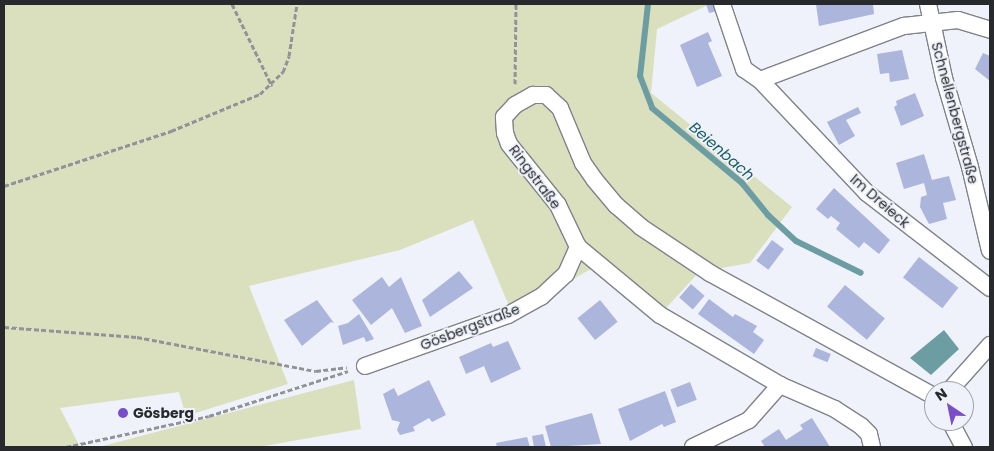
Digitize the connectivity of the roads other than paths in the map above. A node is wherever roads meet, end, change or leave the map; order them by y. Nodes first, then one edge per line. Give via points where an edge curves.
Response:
1 (722, 4) edge
2 (928, 4) edge
3 (931, 21) junction
4 (990, 30) edge
5 (760, 80) junction
6 (578, 247) junction
7 (990, 251) edge
8 (990, 288) edge
9 (990, 345) edge
10 (365, 366) road end
11 (957, 381) edge
12 (780, 385) junction
13 (924, 391) edge
14 (955, 431) edge
15 (693, 447) edge
16 (872, 447) edge
17 (964, 447) edge

1 - 5 street, Im Dreieck via 736,53 744,69
2 - 3 street, Schnellenbergstraße
3 - 4 street via 958,20
3 - 5 street via 904,26
3 - 7 street, Schnellenbergstraße
5 - 8 street, Im Dreieck via 867,193
6 - 10 street, Gösbergstraße via 566,274 541,297 508,316
6 - 12 street, Ringstraße via 660,315
6 - 13 street, Ringstraße via 558,205 509,144 505,133 504,117 515,105 533,95 546,95 560,108 583,163 616,206 641,227 710,273
9 - 11 street
12 - 15 street via 749,420
12 - 16 street, Ringstraße via 835,409 861,426 869,434
14 - 17 street

